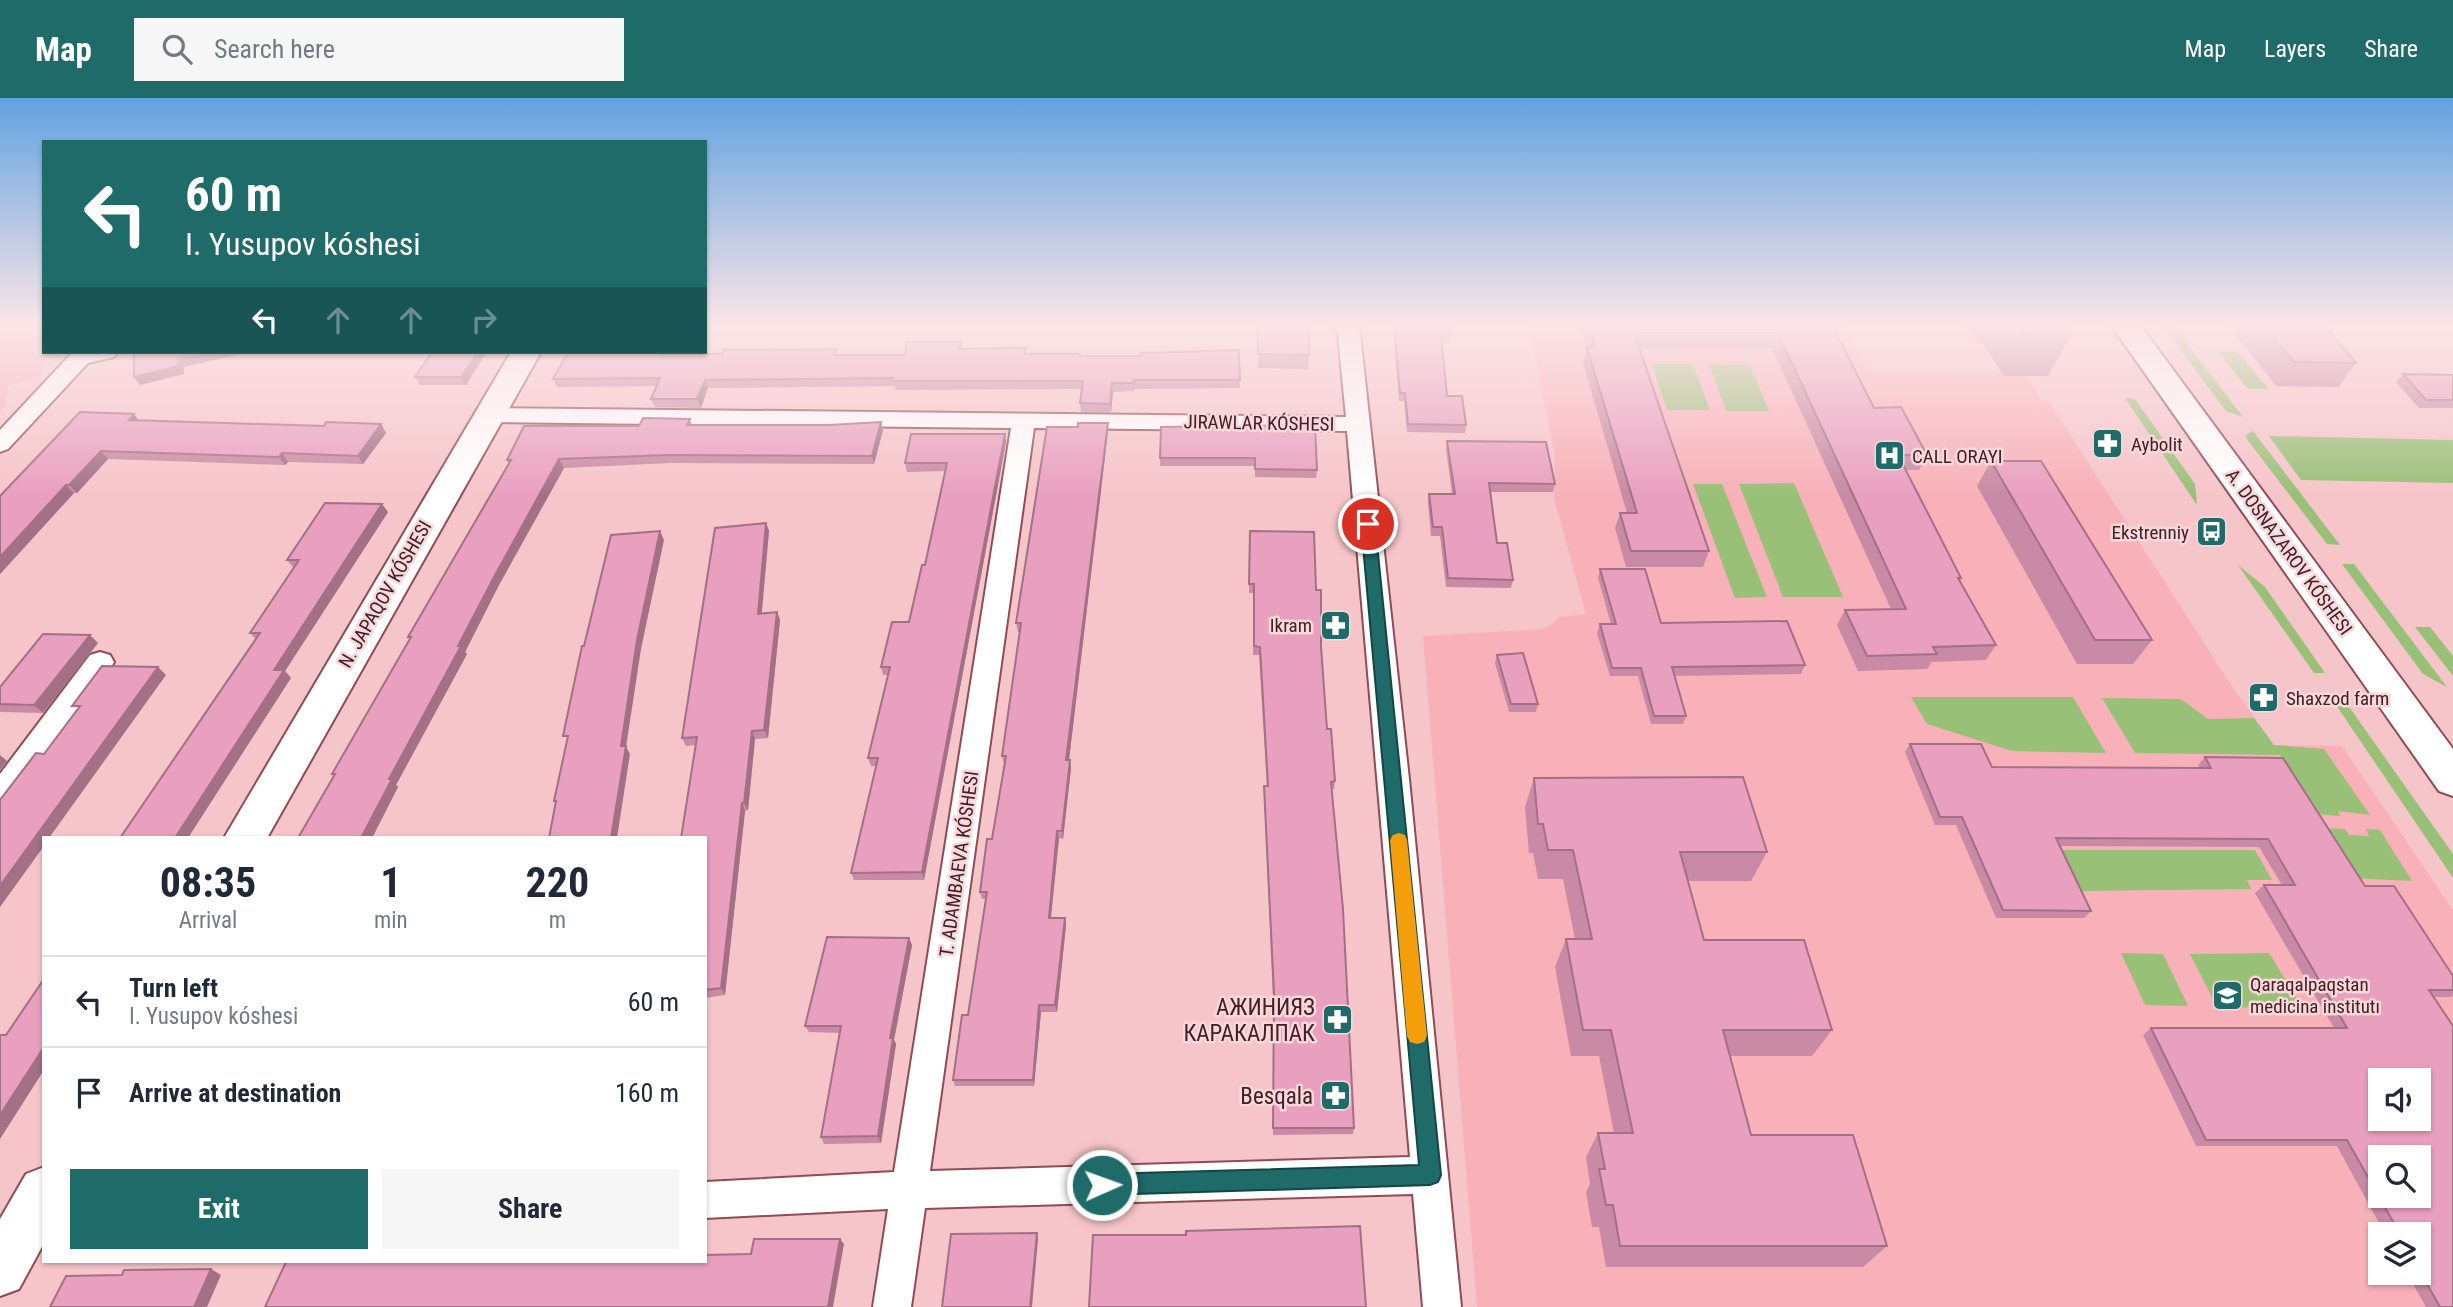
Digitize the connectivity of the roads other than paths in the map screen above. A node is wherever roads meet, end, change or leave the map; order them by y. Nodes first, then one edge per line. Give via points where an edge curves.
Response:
1 (58, 381) edge
2 (508, 381) edge
3 (1354, 381) edge
4 (2166, 381) edge
5 (488, 415) junction
6 (1024, 420) junction
7 (1358, 424) junction
8 (0, 444) edge
9 (100, 662) dead end
10 (2453, 780) edge
11 (0, 796) edge
12 (246, 836) edge
13 (1430, 1175) junction
14 (910, 1190) junction
15 (707, 1200) edge
16 (892, 1307) edge
17 (1441, 1307) edge

1 - 8 street
2 - 5 main road, N. JAPAQOV KÓSHESI
3 - 7 street
4 - 10 main road, A. DOSNAZAROV KÓSHESI
5 - 6 street
5 - 12 main road, N. JAPAQOV KÓSHESI
6 - 7 street
6 - 14 street, T. ADAMBAEVA KÓSHESI
7 - 13 street
9 - 11 street
13 - 14 street
13 - 17 street
14 - 15 street
14 - 16 street, T. ADAMBAEVA KÓSHESI

